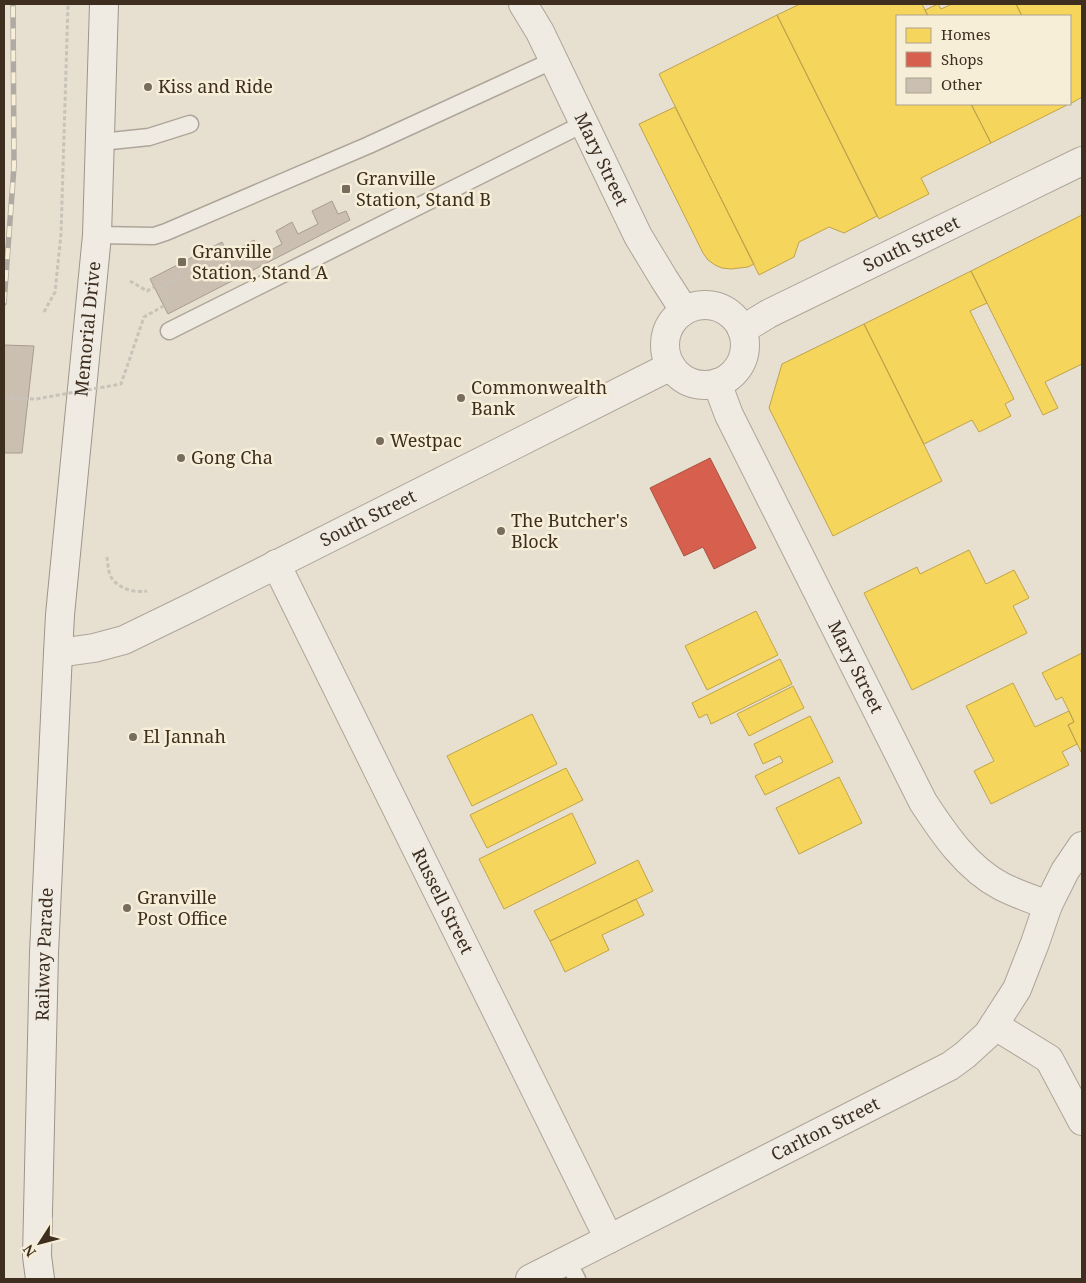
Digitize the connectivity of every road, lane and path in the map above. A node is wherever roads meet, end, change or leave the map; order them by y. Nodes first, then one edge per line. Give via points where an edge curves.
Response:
1 (68, 4) edge
2 (104, 4) edge
3 (523, 4) edge
4 (554, 60) junction
5 (585, 123) junction
6 (190, 124) dead end
7 (101, 142) junction
8 (1082, 161) edge
9 (97, 235) junction
10 (181, 276) dead end
11 (130, 281) dead end
12 (154, 287) dead end
13 (684, 310) junction
14 (44, 312) dead end
15 (742, 330) junction
16 (169, 331) dead end
17 (671, 366) junction
18 (717, 383) junction
19 (4, 398) edge
20 (107, 557) dead end
21 (276, 564) junction
22 (152, 589) dead end
23 (58, 653) junction
24 (1082, 846) edge
25 (1048, 905) junction
26 (994, 1025) junction
27 (1082, 1121) edge
28 (609, 1239) junction
29 (572, 1270) edge
30 (36, 1271) edge
31 (530, 1279) edge

1 - 14 path via 61,234 55,292
2 - 7 street, Memorial Drive
3 - 4 street, Mary Street
4 - 5 street, Mary Street
4 - 9 lane via 369,145 166,232 154,236
5 - 13 street, Mary Street via 638,236
5 - 16 lane
6 - 7 lane via 149,138
7 - 9 street, Memorial Drive
8 - 15 street, South Street via 768,314
9 - 23 street, Memorial Drive
10 - 19 path, bridge via 160,287 169,304 144,317 121,384 36,398
11 - 12 path via 146,291
13 - 15 street via 694,306 716,306 735,319
13 - 17 street via 670,325 666,335 665,346
15 - 18 street via 745,343 738,368
17 - 18 street via 691,382
17 - 21 street, South Street
18 - 25 street, Mary Street via 729,415 923,802 944,833 976,869 1000,885
20 - 22 path via 112,578 121,587 134,591
21 - 23 street, South Street via 124,640
21 - 28 street, Russell Street
23 - 30 street, Railway Parade via 44,953
24 - 25 street, Carlton Street
25 - 26 street, Carlton Street via 1017,989
26 - 27 street via 1048,1059
26 - 28 street, Carlton Street via 950,1066
28 - 29 street, Carlton Street
29 - 31 street, Carlton Street

